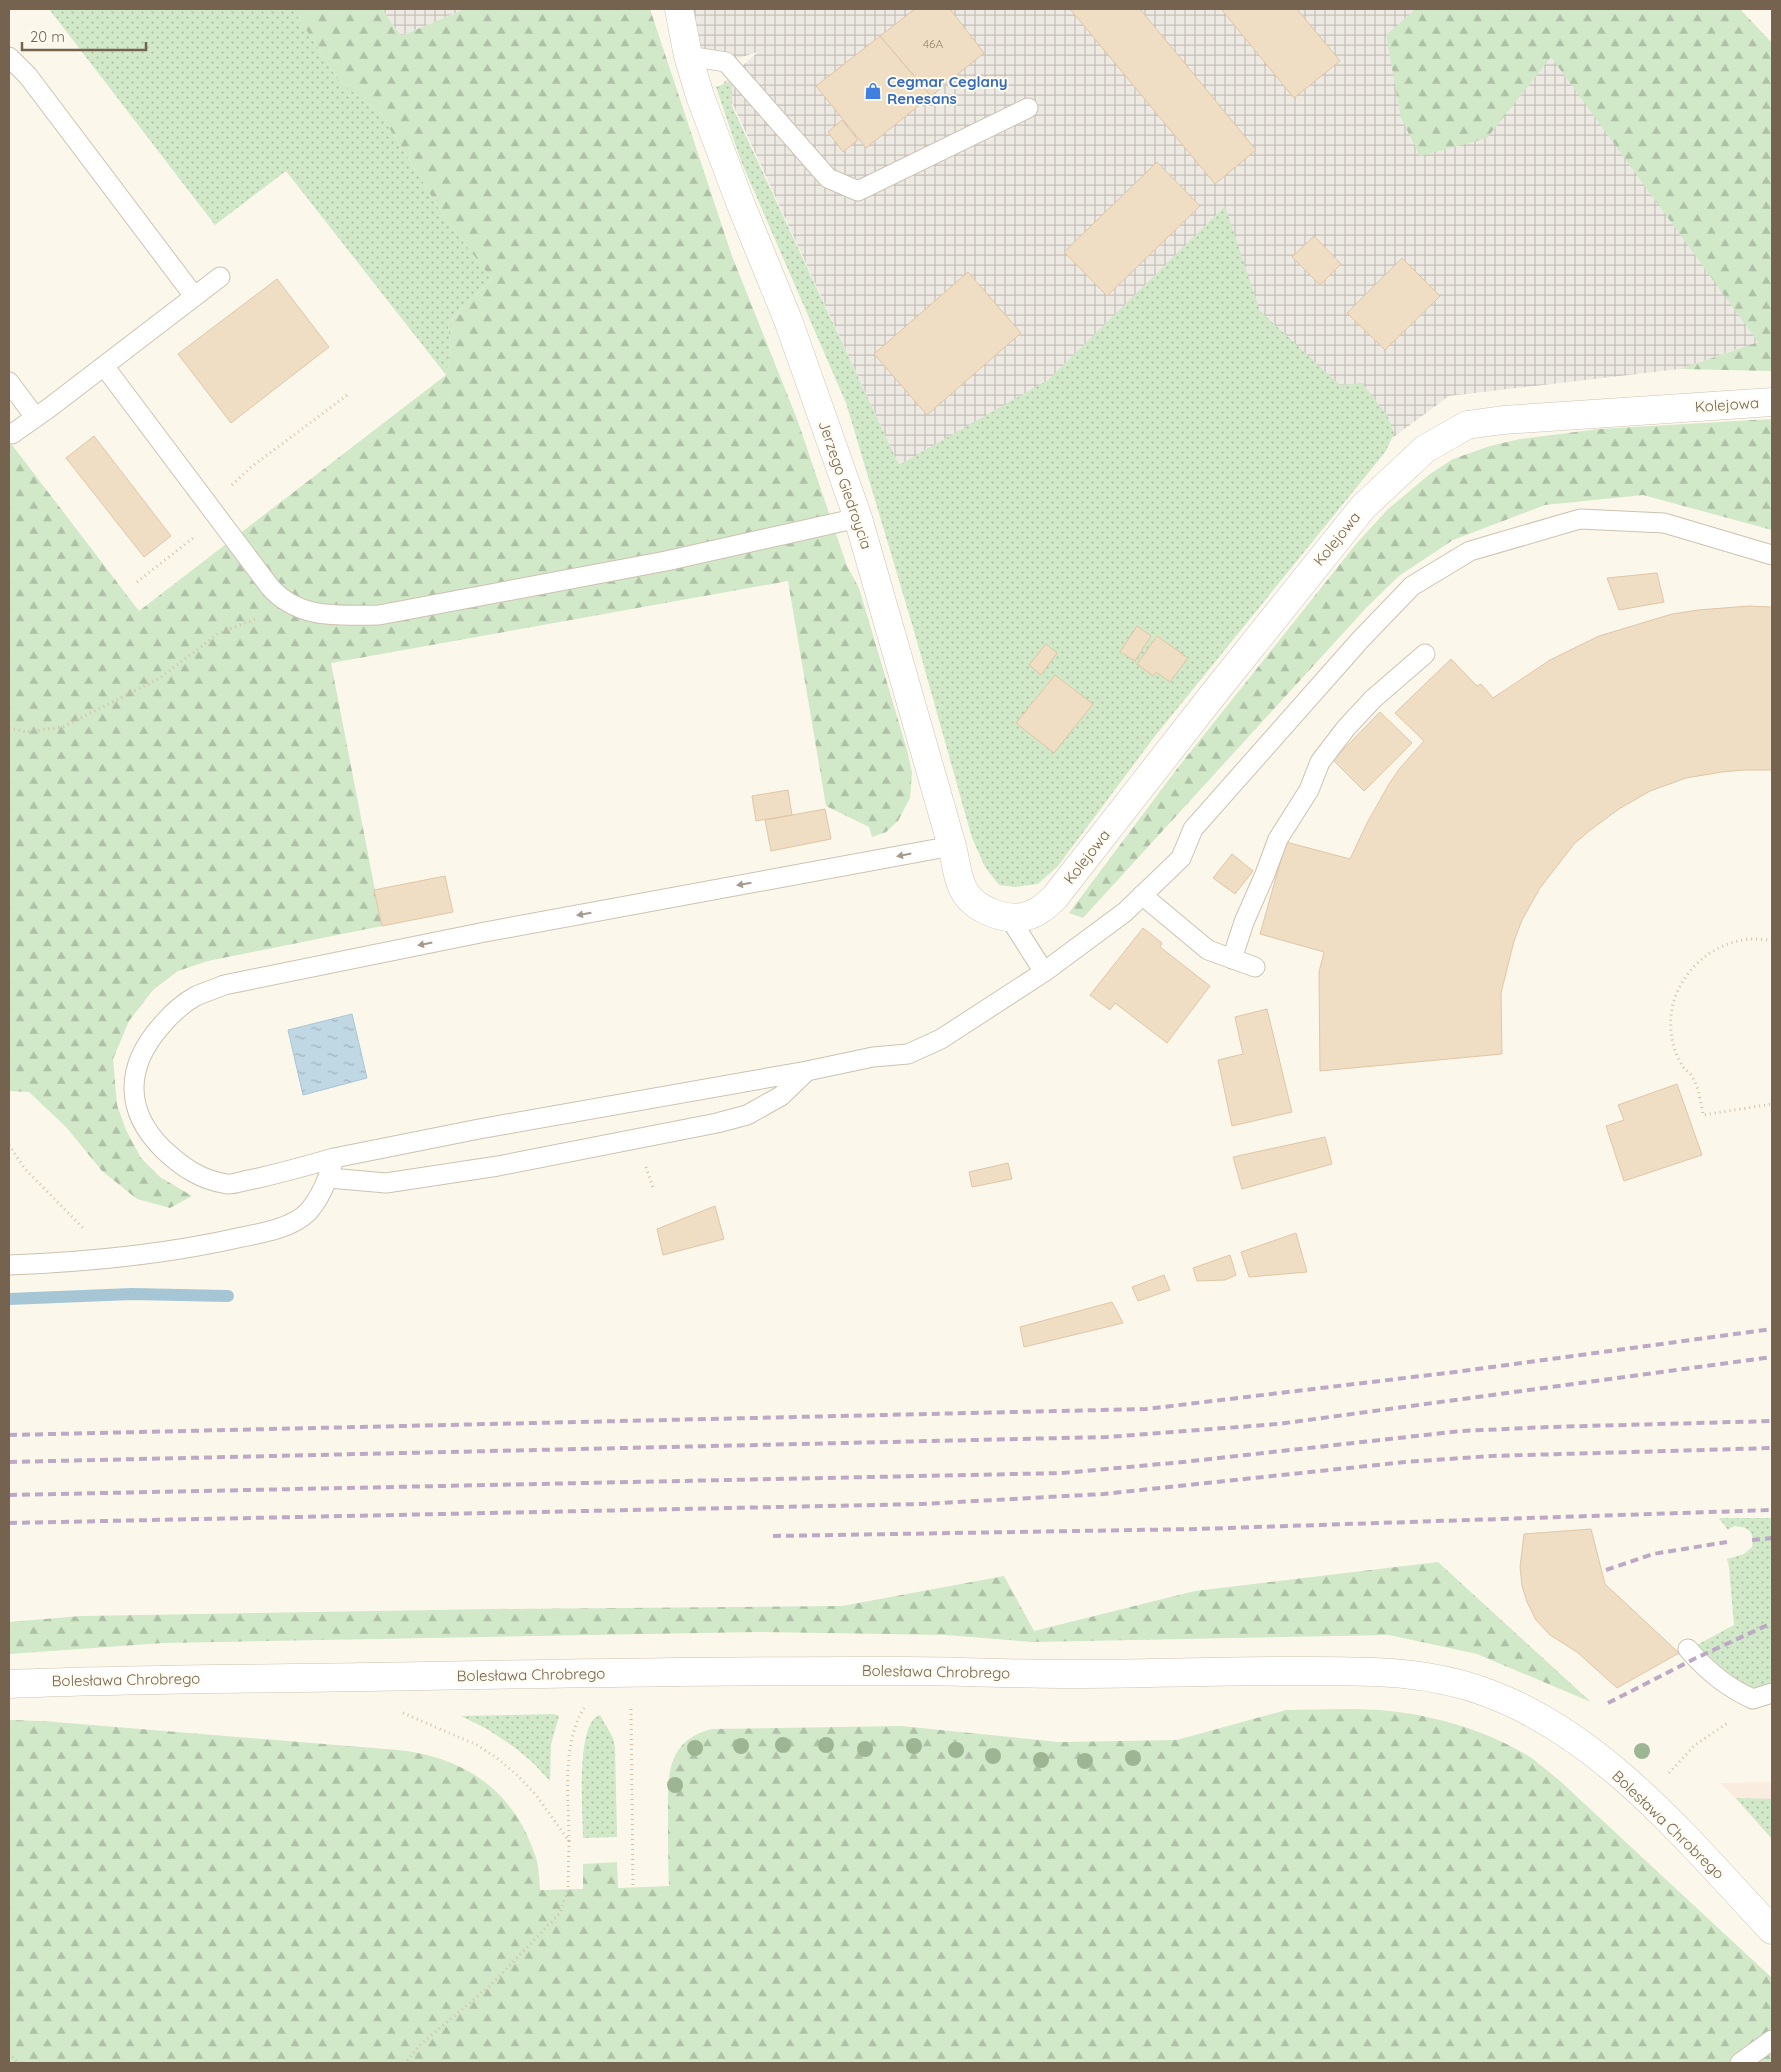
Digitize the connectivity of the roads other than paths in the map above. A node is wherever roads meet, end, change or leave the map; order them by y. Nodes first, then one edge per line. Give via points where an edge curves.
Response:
1 (679, 9) edge
2 (688, 56) junction
3 (9, 57) edge
4 (1028, 108) dead end
5 (220, 277) dead end
6 (194, 296) junction
7 (104, 366) junction
8 (9, 382) edge
9 (1772, 402) edge
10 (35, 417) junction
11 (12, 434) dead end
12 (858, 518) junction
13 (1772, 555) edge
14 (1425, 654) dead end
15 (952, 846) junction
16 (1142, 895) junction
17 (1036, 912) joint
18 (1009, 917) junction
19 (1232, 959) junction
20 (1255, 967) dead end
21 (1044, 972) junction
22 (807, 1071) junction
23 (334, 1158) junction
24 (329, 1178) junction
25 (9, 1265) edge
26 (1688, 1649) dead end
27 (9, 1684) edge
28 (1772, 1693) edge
29 (1772, 1930) edge
30 (1772, 2040) edge
31 (1740, 2063) edge

1 - 2 street, Jerzego Giedroycia
2 - 4 lane via 726,62 828,178 858,191
2 - 12 street, Jerzego Giedroycia via 741,205 788,320
3 - 6 lane via 28,76
5 - 6 lane
6 - 7 lane
7 - 10 lane
7 - 12 lane via 270,587 288,603 309,612 379,615 666,561
8 - 10 lane
9 - 17 street, Kolejowa via 1503,420 1467,425 1425,449 1363,507 1074,874 1055,897
10 - 11 lane
12 - 15 street, Jerzego Giedroycia
13 - 16 lane via 1664,523 1580,519 1470,551 1412,586 1368,632 1193,829 1181,858
14 - 19 lane via 1373,699 1320,762 1309,790 1278,839
15 - 18 street, Jerzego Giedroycia via 966,894 985,909
15 -> 23 lane via 494,930 234,983 195,997 172,1013 150,1039 139,1059 134,1082 135,1103 142,1123 176,1162 202,1178 229,1184
16 - 19 lane via 1208,950
16 - 21 lane via 1125,912
17 - 18 street, Jerzego Giedroycia
18 - 21 lane
19 - 20 lane
21 - 22 lane via 941,1039 908,1054 873,1057
22 - 23 lane
22 - 24 lane via 781,1096 747,1115 716,1123 498,1166 386,1183
23 - 24 lane
24 - 25 lane via 307,1212 272,1230 191,1249 124,1258
26 - 28 lane via 1737,1692 1753,1699
27 - 29 street, Bolesława Chrobrego via 174,1678 884,1671 1065,1674 1394,1671 1469,1686 1526,1710 1562,1732 1649,1802
30 - 31 lane

